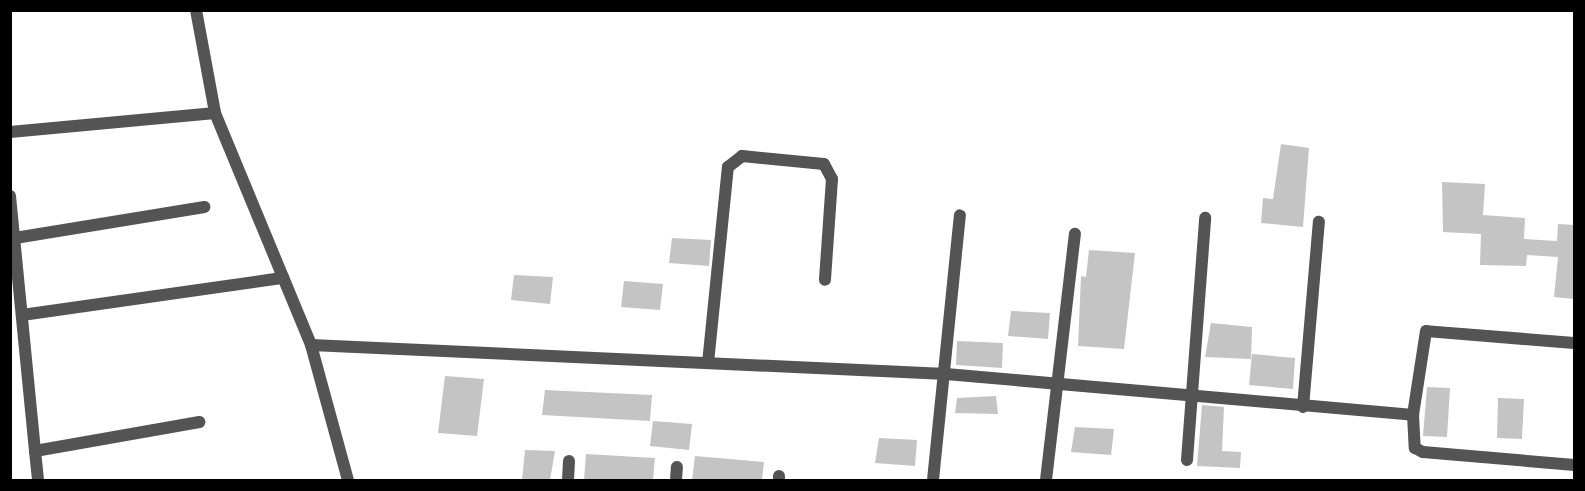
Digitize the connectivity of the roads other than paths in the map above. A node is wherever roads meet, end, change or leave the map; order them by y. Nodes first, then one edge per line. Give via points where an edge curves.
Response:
1 (196, 10) edge
2 (215, 113) junction
3 (10, 132) edge
4 (10, 196) edge
5 (204, 207) dead end
6 (960, 215) dead end
7 (1205, 218) dead end
8 (1319, 222) dead end
9 (1075, 234) dead end
10 (15, 238) junction
11 (283, 278) junction
12 (825, 280) dead end
13 (22, 315) junction
14 (1575, 343) edge
15 (311, 345) junction
16 (708, 363) junction
17 (946, 374) junction
18 (1060, 386) junction
19 (1191, 397) junction
20 (1303, 407) junction
21 (1413, 415) junction
22 (199, 422) dead end
23 (35, 451) junction
24 (1187, 460) dead end
25 (569, 461) dead end
26 (1575, 465) edge
27 (677, 467) dead end
28 (38, 480) edge
29 (348, 480) edge
30 (567, 480) edge
31 (676, 480) edge
32 (933, 480) edge
33 (1046, 480) edge

1 - 2 street
2 - 3 street
2 - 11 street
4 - 10 street
5 - 10 street
6 - 17 street
7 - 19 street
8 - 20 street
9 - 18 street
10 - 13 street
11 - 13 street
11 - 15 street
12 - 16 street via 832,179 824,164 742,156 728,166
13 - 23 street
14 - 21 street via 1426,331
15 - 16 street
15 - 29 street
16 - 17 street
17 - 18 street
17 - 32 street
18 - 19 street
18 - 33 street
19 - 20 street
19 - 24 street
20 - 21 street
21 - 26 street via 1415,448 1423,452
22 - 23 street
23 - 28 street
25 - 30 street
27 - 31 street

